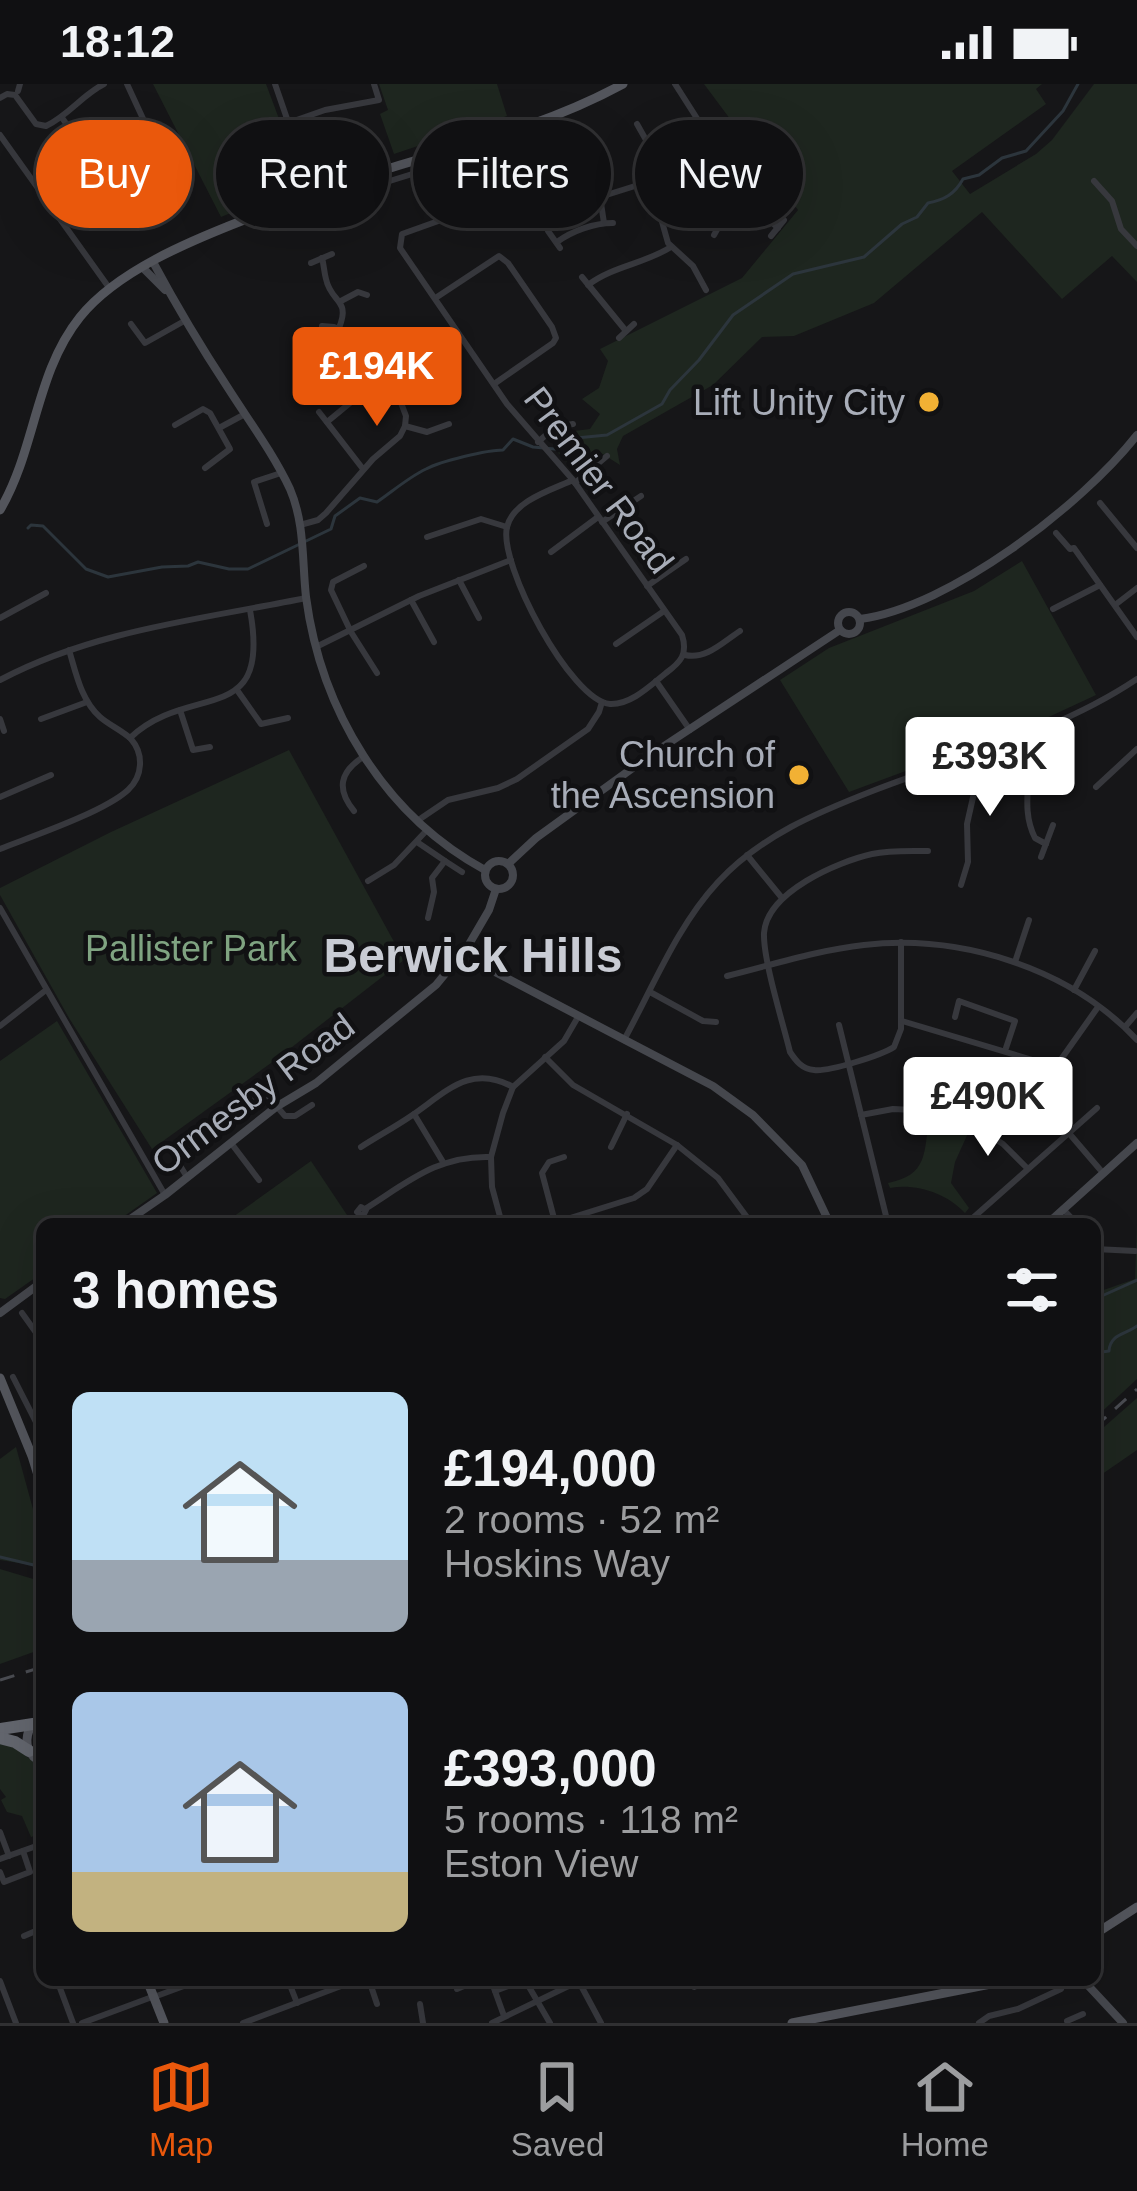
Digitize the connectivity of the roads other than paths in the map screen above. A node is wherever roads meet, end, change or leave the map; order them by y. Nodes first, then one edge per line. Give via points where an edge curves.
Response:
1 (104, 84) edge
2 (127, 84) edge
3 (274, 84) edge
4 (374, 84) edge
5 (622, 84) edge
6 (674, 84) edge
7 (0, 98) edge
8 (62, 118) joint
9 (144, 120) edge
10 (287, 120) edge
11 (297, 120) edge
12 (545, 120) edge
13 (698, 120) edge
14 (0, 135) edge
15 (1094, 181) dead end
16 (224, 228) edge
17 (418, 228) edge
18 (590, 228) edge
19 (665, 228) edge
20 (718, 228) edge
21 (778, 228) edge
22 (548, 231) dead end
23 (714, 236) dead end
24 (771, 236) dead end
25 (1137, 246) edge
26 (671, 247) junction
27 (332, 254) dead end
28 (322, 258) junction
29 (311, 262) dead end
30 (148, 265) junction
31 (582, 277) dead end
32 (588, 285) junction
33 (110, 289) junction
34 (361, 290) dead end
35 (706, 290) dead end
36 (436, 298) junction
37 (341, 302) junction
38 (186, 320) junction
39 (131, 323) dead end
40 (634, 324) dead end
41 (322, 326) dead end
42 (339, 328) junction
43 (626, 332) junction
44 (619, 338) dead end
45 (405, 339) dead end
46 (412, 371) junction
47 (421, 376) dead end
48 (494, 384) junction
49 (395, 387) junction
50 (350, 403) dead end
51 (319, 412) dead end
52 (244, 413) junction
53 (432, 421) dead end
54 (568, 421) dead end
55 (327, 422) junction
56 (449, 424) dead end
57 (175, 425) dead end
58 (405, 426) junction
59 (219, 428) junction
60 (434, 431) junction
61 (1137, 435) edge
62 (540, 443) junction
63 (607, 457) dead end
64 (205, 468) dead end
65 (363, 469) junction
66 (281, 473) junction
67 (573, 482) junction
68 (640, 496) dead end
69 (1100, 503) dead end
70 (0, 510) edge
71 (600, 519) junction
72 (267, 524) dead end
73 (300, 525) junction
74 (507, 527) junction
75 (1056, 533) dead end
76 (427, 537) dead end
77 (1137, 548) edge
78 (551, 552) dead end
79 (686, 559) dead end
80 (512, 560) junction
81 (364, 566) dead end
82 (459, 580) junction
83 (1100, 585) junction
84 (647, 586) junction
85 (1137, 588) edge
86 (46, 593) dead end
87 (306, 598) junction
88 (412, 600) junction
89 (1115, 605) junction
90 (1053, 609) dead end
91 (250, 610) junction
92 (664, 611) junction
93 (0, 618) edge
94 (479, 618) dead end
95 (860, 619) junction
96 (840, 630) junction
97 (740, 631) dead end
98 (351, 632) junction
99 (1137, 637) edge
100 (434, 642) dead end
101 (616, 644) dead end
102 (316, 647) junction
103 (68, 650) junction
104 (685, 655) junction
105 (376, 673) dead end
106 (1137, 679) edge
107 (0, 680) edge
108 (656, 681) junction
109 (237, 690) junction
110 (87, 702) junction
111 (602, 702) junction
112 (180, 710) junction
113 (288, 718) dead end
114 (0, 719) edge
115 (41, 719) dead end
116 (690, 730) junction
117 (4, 731) dead end
118 (1024, 735) junction
119 (130, 738) junction
120 (210, 747) dead end
121 (1137, 749) edge
122 (965, 756) junction
123 (363, 757) junction
124 (51, 775) dead end
125 (1030, 776) junction
126 (976, 784) junction
127 (1006, 786) dead end
128 (1096, 787) dead end
129 (1066, 790) dead end
130 (0, 797) edge
131 (354, 811) dead end
132 (417, 821) junction
133 (1053, 825) dead end
134 (428, 830) junction
135 (417, 842) junction
136 (1046, 844) junction
137 (0, 849) edge
138 (928, 851) dead end
139 (747, 855) junction
140 (1042, 857) dead end
141 (445, 861) junction
142 (508, 864) junction
143 (485, 869) junction
144 (462, 872) dead end
145 (368, 881) dead end
146 (961, 884) dead end
147 (496, 889) junction
148 (782, 898) junction
149 (0, 908) edge
150 (428, 918) dead end
151 (1029, 920) dead end
152 (901, 942) junction
153 (468, 946) junction
154 (1095, 950) dead end
155 (1014, 962) junction
156 (770, 965) junction
157 (727, 976) dead end
158 (46, 990) junction
159 (1074, 990) junction
160 (650, 992) junction
161 (1098, 1007) junction
162 (1137, 1013) edge
163 (578, 1017) junction
164 (955, 1017) dead end
165 (902, 1021) junction
166 (716, 1022) dead end
167 (839, 1025) dead end
168 (0, 1026) edge
169 (1125, 1027) junction
170 (624, 1040) junction
171 (1137, 1040) edge
172 (1005, 1050) junction
173 (544, 1057) junction
174 (849, 1063) junction
175 (1056, 1066) junction
176 (514, 1087) junction
177 (312, 1106) dead end
178 (276, 1107) junction
179 (1097, 1108) dead end
180 (935, 1111) dead end
181 (414, 1114) junction
182 (627, 1114) junction
183 (861, 1115) junction
184 (969, 1122) dead end
185 (1069, 1131) junction
186 (231, 1143) junction
187 (1137, 1143) edge
188 (677, 1145) junction
189 (361, 1146) dead end
190 (611, 1147) dead end
191 (564, 1156) dead end
192 (491, 1157) junction
193 (443, 1162) junction
194 (1027, 1168) junction
195 (1103, 1173) junction
196 (188, 1178) junction
197 (259, 1180) dead end
198 (165, 1195) junction
199 (368, 1207) dead end
200 (1063, 1209) junction
201 (140, 1211) junction
202 (131, 1218) edge
203 (145, 1218) edge
204 (500, 1218) edge
205 (552, 1218) edge
206 (569, 1218) edge
207 (748, 1218) edge
208 (827, 1218) edge
209 (887, 1218) edge
210 (973, 1218) edge
211 (1053, 1218) edge
212 (1071, 1218) edge
213 (1101, 1249) edge
214 (1136, 1251) edge
215 (36, 1286) edge
216 (0, 1313) edge
217 (22, 1313) dead end
218 (36, 1333) edge
219 (4, 1377) edge
220 (36, 1425) edge
221 (36, 1470) edge
222 (36, 1723) edge
223 (36, 1724) edge
224 (0, 1734) edge
225 (28, 1751) junction
226 (36, 1757) edge
227 (0, 1832) edge
228 (36, 1846) edge
229 (23, 1851) junction
230 (9, 1856) junction
231 (0, 1859) edge
232 (0, 1872) edge
233 (1137, 1907) edge
234 (1101, 1930) edge
235 (36, 1931) edge
236 (24, 1936) dead end
237 (1, 1984) edge
238 (60, 1986) edge
239 (150, 1986) edge
240 (185, 1986) edge
241 (290, 1986) edge
242 (341, 1986) edge
243 (370, 1986) edge
244 (464, 1986) edge
245 (493, 1986) edge
246 (508, 1986) edge
247 (528, 1986) edge
248 (569, 1986) edge
249 (582, 1986) edge
250 (938, 1986) edge
251 (982, 1986) edge
252 (1089, 1986) edge
253 (457, 1989) dead end
254 (1061, 1989) dead end
255 (495, 1991) junction
256 (944, 1994) junction
257 (1046, 1996) junction
258 (154, 1997) junction
259 (373, 2002) dead end
260 (538, 2002) junction
261 (297, 2003) junction
262 (420, 2004) dead end
263 (1051, 2005) dead end
264 (505, 2017) junction
265 (16, 2023) edge
266 (78, 2023) edge
267 (164, 2023) edge
268 (243, 2023) edge
269 (424, 2023) edge
270 (492, 2023) edge
271 (550, 2023) edge
272 (601, 2023) edge
273 (792, 2023) edge
274 (979, 2023) edge
275 (1124, 2023) edge

1 - 8 street
2 - 9 street
3 - 10 street
4 - 11 street via 379,100
5 - 12 main road
6 - 13 street
7 - 8 street via 15,95 38,125
14 - 33 street
15 - 25 street
16 - 30 main road
17 - 36 street, Premier Road via 402,234 400,248
18 - 22 street via 559,245
19 - 26 street
20 - 23 street
21 - 24 street
26 - 32 street
26 - 35 street
27 - 28 street
28 - 29 street
28 - 37 street via 328,288
30 - 33 main road
30 - 38 street
31 - 32 street
32 - 43 street
33 - 70 main road via 52,363
34 - 37 street
36 - 48 street, Premier Road
36 - 48 street via 504,258 552,327 553,343
37 - 42 street
38 - 39 street via 146,343
38 - 52 street
40 - 43 street
41 - 42 street
42 - 49 street via 361,361
43 - 44 street
45 - 46 street via 393,340
46 - 47 street
46 - 49 street
48 - 62 street, Premier Road
49 - 58 street
50 - 55 street
51 - 55 street
52 - 59 street
52 - 66 street
53 - 60 street
54 - 62 street
55 - 65 street
56 - 60 street
57 - 59 street via 203,409
58 - 60 street
58 - 65 street
59 - 64 street via 230,449
61 - 95 street via 1093,485 1016,545 916,602
62 - 67 street, Premier Road
63 - 67 street
65 - 73 street via 318,520
66 - 72 street via 254,482
66 - 73 street
67 - 71 street, Premier Road
67 - 74 street via 524,504
68 - 71 street
69 - 77 street
71 - 78 street
71 - 84 street, Premier Road
73 - 87 street
74 - 76 street via 481,519
74 - 80 street
75 - 83 street
79 - 84 street
80 - 82 street
80 - 111 street via 555,654
81 - 98 street via 331,586
82 - 88 street
82 - 94 street
83 - 89 street
83 - 90 street
84 - 92 street, Premier Road
85 - 89 street
86 - 93 street
87 - 91 street
87 - 102 street
88 - 98 street
88 - 100 street
89 - 99 street
91 - 103 street
91 - 109 street via 256,653
92 - 101 street
92 - 104 street, Premier Road
95 - 96 street via 856,632
95 - 96 street via 845,612
96 - 116 street
97 - 104 street via 705,655
98 - 102 street
98 - 105 street
102 - 123 street
103 - 107 street
103 - 110 street
104 - 108 street
106 - 118 street
108 - 111 street via 627,701
108 - 116 street
109 - 112 street
109 - 113 street via 261,724
110 - 115 street
110 - 119 street
111 - 132 street via 588,729 517,779 448,800
112 - 119 street
112 - 120 street via 193,750
114 - 117 street
116 - 142 street
118 - 122 street
118 - 125 street
119 - 137 street via 140,774 126,793
121 - 128 street
122 - 126 street
122 - 139 street via 814,814
123 - 131 street via 342,787
123 - 132 street
124 - 130 street
125 - 129 street
125 - 136 street via 1029,823
126 - 127 street
126 - 146 street
132 - 134 street
133 - 136 street
134 - 135 street
134 - 143 street
135 - 141 street
135 - 145 street
136 - 140 street
138 - 148 street via 854,859
139 - 148 street
139 - 160 street via 697,907
141 - 144 street
141 - 150 street via 432,878
142 - 143 street
142 - 147 street via 513,880
143 - 147 street
147 - 153 street, Ormesby Road
148 - 156 street via 766,924
149 - 158 street
151 - 155 street
152 - 155 street
152 - 156 street
152 - 165 street
153 - 163 street via 495,972
153 - 178 street, Ormesby Road via 436,985
154 - 159 street
155 - 159 street
156 - 157 street
156 - 174 street via 796,1061 813,1070
158 - 168 street
158 - 198 street
159 - 161 street
160 - 166 street
160 - 170 street
161 - 169 street
161 - 175 street
162 - 169 street
163 - 170 street
163 - 173 street
164 - 172 street via 959,1001 1015,1021
165 - 172 street
165 - 174 street via 890,1051
167 - 174 street
169 - 171 street
170 - 208 street via 753,1115 802,1165
172 - 175 street
173 - 176 street
173 - 182 street via 573,1085
174 - 183 street
175 - 185 street via 1043,1096
176 - 181 street via 480,1077 454,1084
176 - 192 street
177 - 178 street via 295,1116
178 - 186 street, Ormesby Road
178 - 196 street via 266,1094 214,1121 176,1160
179 - 185 street
180 - 183 street
181 - 189 street
181 - 193 street
182 - 188 street
182 - 190 street
183 - 209 street
184 - 194 street
185 - 194 street
185 - 195 street
186 - 196 street, Ormesby Road
186 - 197 street
187 - 195 street
188 - 206 street via 634,1198
188 - 207 street via 718,1178
191 - 205 street via 542,1173
192 - 193 street
192 - 204 street
193 - 199 street
194 - 210 street
195 - 200 street
196 - 198 street, Ormesby Road
198 - 201 street, Ormesby Road
200 - 211 street
200 - 212 street
201 - 202 street, Ormesby Road
201 - 203 street
213 - 214 street
215 - 216 street
217 - 218 street
219 - 220 street
219 - 221 main road
222 - 224 highway
223 - 225 main road
224 - 225 highway
225 - 226 main road
227 - 230 street
228 - 229 street
229 - 230 street
229 - 232 street via 30,1872 4,1882
230 - 231 street
233 - 234 main road
235 - 236 street
237 - 265 street
238 - 266 street
239 - 258 main road
240 - 258 street
241 - 261 street
242 - 261 street
243 - 259 street
244 - 253 street
245 - 255 street
246 - 255 street
247 - 260 street
248 - 260 street
249 - 272 street
250 - 256 street
251 - 256 main road
252 - 275 street
254 - 257 street
255 - 264 street
256 - 273 main road
257 - 263 street
257 - 274 street
258 - 266 street
258 - 267 main road
260 - 264 street
260 - 271 street
261 - 268 street
262 - 269 street
264 - 270 street

